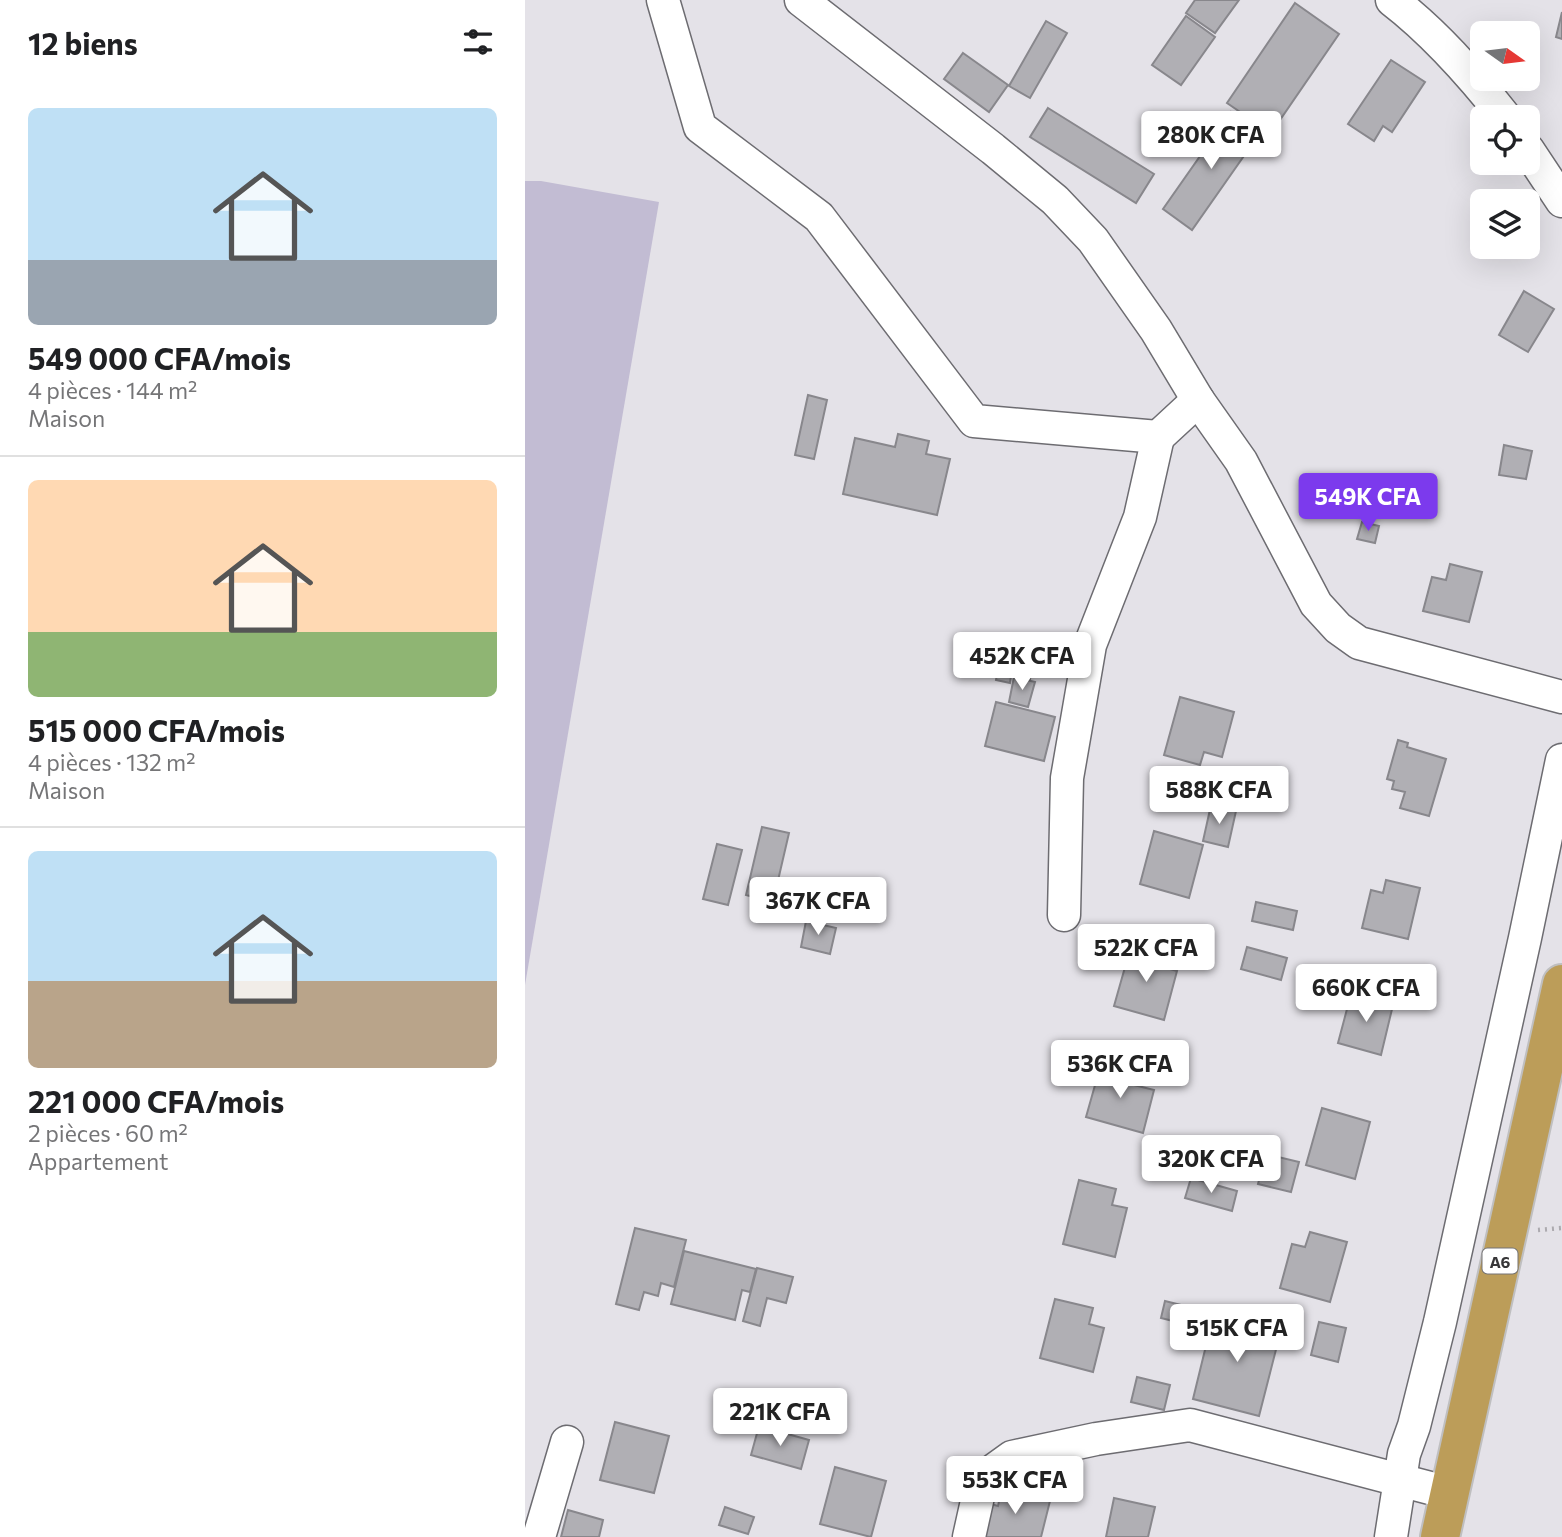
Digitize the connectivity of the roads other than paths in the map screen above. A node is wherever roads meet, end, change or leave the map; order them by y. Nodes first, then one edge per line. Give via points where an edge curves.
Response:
1 (663, 0) edge
2 (801, 0) edge
3 (1392, 0) edge
4 (1495, 105) edge
5 (1540, 168) edge
6 (1562, 201) edge
7 (1198, 400) junction
8 (1158, 437) junction
9 (1562, 697) edge
10 (1562, 760) edge
11 (1064, 915) dead end
12 (1562, 984) edge
13 (566, 1442) dead end
14 (1400, 1482) junction
15 (1449, 1493) junction
16 (539, 1537) edge
17 (969, 1537) edge
18 (1391, 1537) edge
19 (1440, 1537) edge

1 - 8 street via 700,127 819,217 974,421
2 - 7 street via 1055,200 1101,251
3 - 4 street via 1422,24
5 - 6 street
7 - 8 street
7 - 9 street via 1241,461 1316,604 1338,628 1359,643
8 - 11 street via 1140,517 1090,645 1067,778
10 - 14 street via 1455,1256
12 - 15 highway, A6
13 - 16 street
14 - 15 street
14 - 17 street via 1190,1425 1012,1457 987,1475
14 - 18 street
15 - 19 highway, A6

